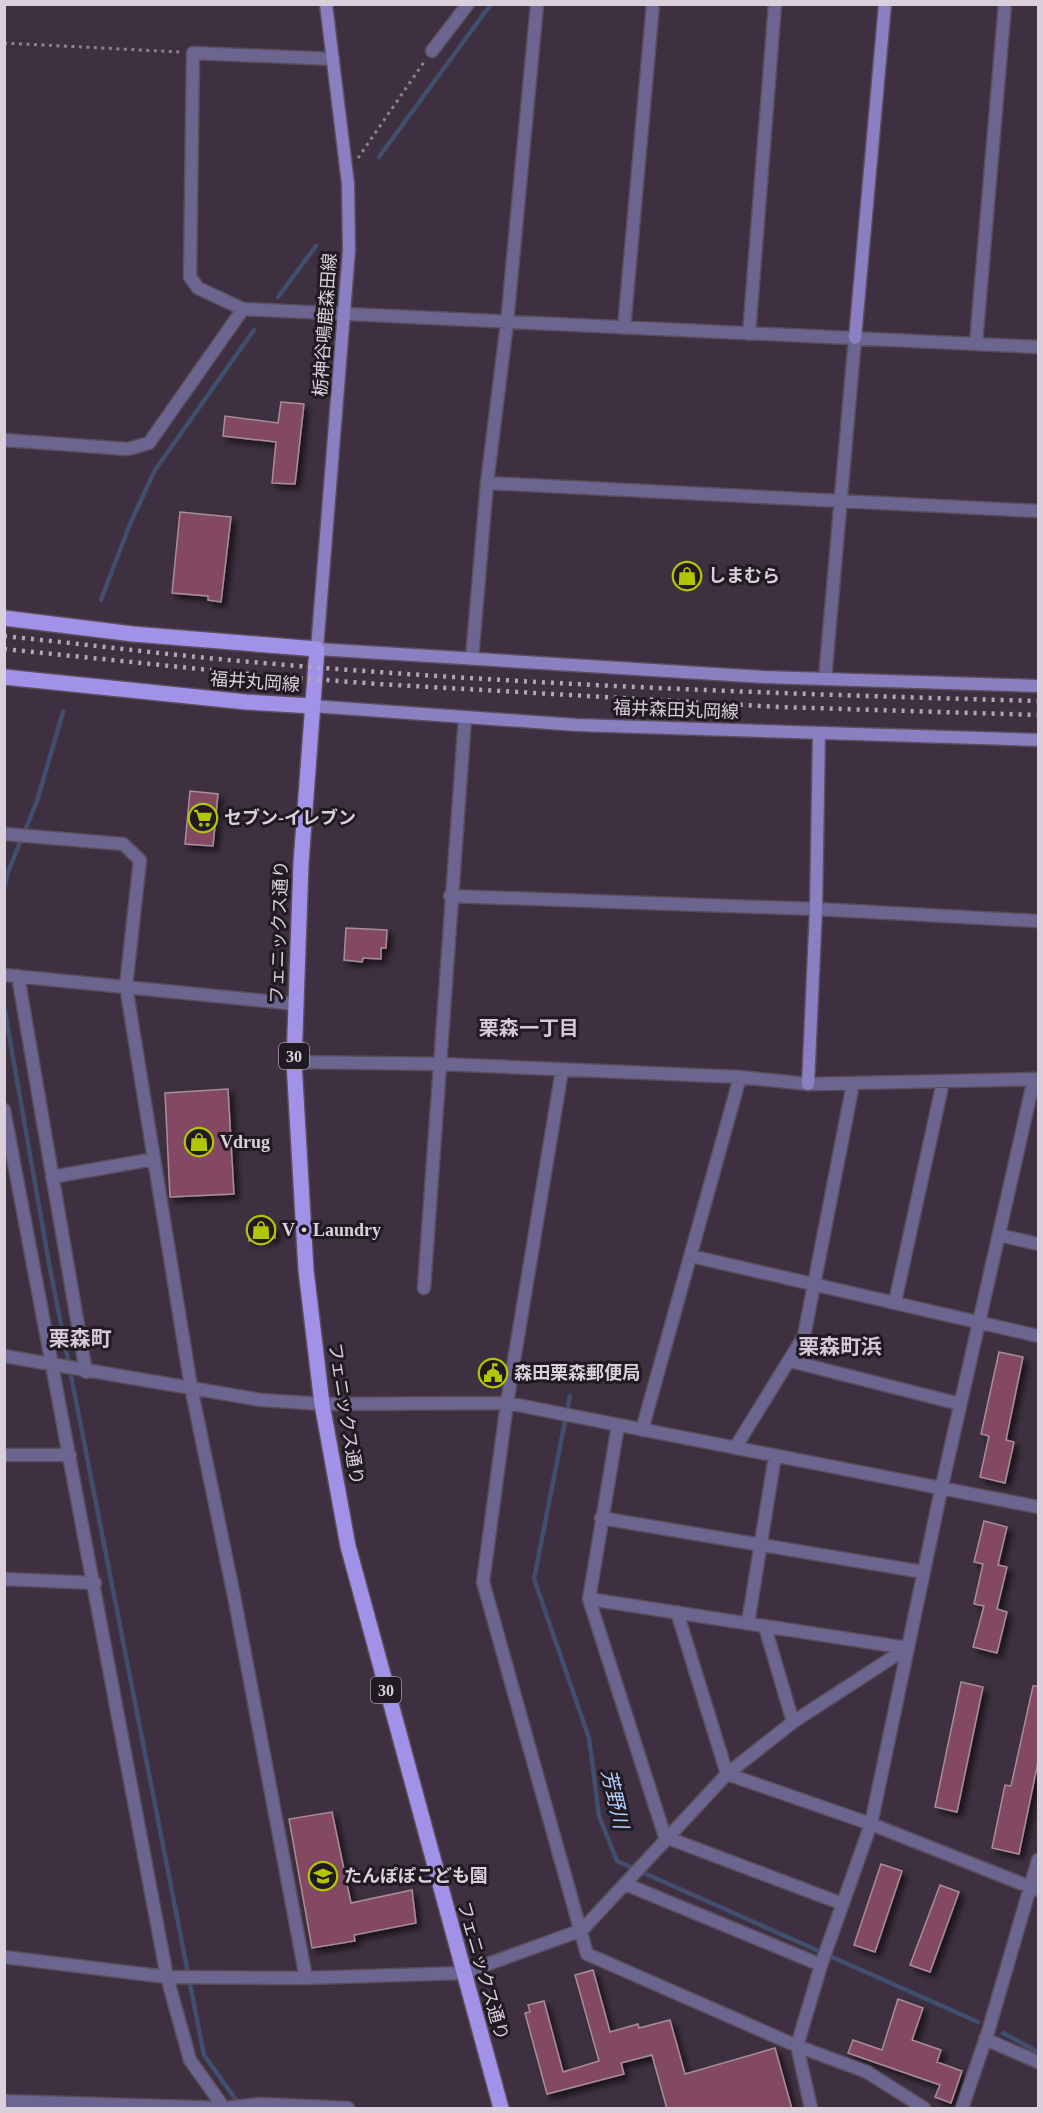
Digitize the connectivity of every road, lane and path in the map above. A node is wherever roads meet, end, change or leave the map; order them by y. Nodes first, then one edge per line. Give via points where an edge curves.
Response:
1 (326, 4) edge
2 (468, 4) edge
3 (537, 4) edge
4 (652, 4) edge
5 (775, 4) edge
6 (885, 4) edge
7 (1005, 4) edge
8 (4, 43) edge
9 (432, 51) joint
10 (193, 53) junction
11 (333, 59) junction
12 (347, 175) junction
13 (243, 309) junction
14 (345, 316) junction
15 (507, 322) junction
16 (624, 328) junction
17 (749, 334) junction
18 (855, 338) junction
19 (976, 343) junction
20 (1038, 346) edge
21 (4, 440) edge
22 (487, 483) junction
23 (838, 502) junction
24 (1038, 511) edge
25 (4, 618) edge
26 (317, 649) junction
27 (472, 659) junction
28 (4, 677) edge
29 (825, 680) junction
30 (1038, 686) edge
31 (312, 706) junction
32 (465, 717) junction
33 (819, 733) junction
34 (1038, 740) edge
35 (4, 834) edge
36 (450, 896) junction
37 (816, 909) junction
38 (1038, 921) edge
39 (4, 975) edge
40 (18, 976) junction
41 (126, 986) junction
42 (296, 1004) junction
43 (294, 1062) junction
44 (440, 1064) junction
45 (562, 1070) junction
46 (740, 1077) junction
47 (1036, 1079) edge
48 (943, 1082) junction
49 (808, 1084) junction
50 (853, 1084) junction
51 (4, 1110) edge
52 (154, 1159) junction
53 (52, 1177) junction
54 (11, 1182) edge
55 (999, 1235) junction
56 (1038, 1244) edge
57 (691, 1256) junction
58 (814, 1283) junction
59 (424, 1288) dead end
60 (895, 1302) junction
61 (979, 1323) junction
62 (1038, 1336) edge
63 (4, 1356) edge
64 (790, 1361) junction
65 (55, 1367) junction
66 (86, 1372) junction
67 (191, 1387) junction
68 (507, 1402) junction
69 (322, 1404) junction
70 (960, 1404) junction
71 (618, 1425) junction
72 (642, 1430) junction
73 (735, 1448) junction
74 (4, 1455) edge
75 (70, 1455) junction
76 (775, 1456) junction
77 (941, 1490) junction
78 (1038, 1507) edge
79 (601, 1518) junction
80 (761, 1546) junction
81 (923, 1572) junction
82 (4, 1579) edge
83 (95, 1583) junction
84 (589, 1599) junction
85 (677, 1612) junction
86 (748, 1623) junction
87 (765, 1627) junction
88 (907, 1648) junction
89 (793, 1722) junction
90 (726, 1774) junction
91 (871, 1824) junction
92 (665, 1837) junction
93 (1038, 1860) edge
94 (625, 1884) junction
95 (1035, 1889) edge
96 (843, 1904) junction
97 (582, 1930) junction
98 (4, 1957) edge
99 (820, 1965) junction
100 (463, 1972) junction
101 (167, 1977) junction
102 (306, 1978) junction
103 (985, 2039) junction
104 (796, 2046) junction
105 (1038, 2062) edge
106 (4, 2101) edge
107 (105, 2107) edge
108 (224, 2108) edge
109 (348, 2109) edge
110 (501, 2109) edge
111 (811, 2109) edge
112 (924, 2109) edge
113 (962, 2109) edge

1 - 11 main road, 栃神谷鳴鹿森田線
2 - 9 street
3 - 15 street
4 - 16 street
5 - 17 street
6 - 18 main road
7 - 19 street
8 - 10 path
9 - 12 path
10 - 11 street
10 - 13 street via 190,277 198,288
11 - 12 main road, 栃神谷鳴鹿森田線
12 - 14 main road, 栃神谷鳴鹿森田線 via 349,250
13 - 14 street
13 - 21 street via 149,443 128,450
14 - 15 street
14 - 26 main road, 栃神谷鳴鹿森田線
15 - 16 street
15 - 22 street
16 - 17 street
17 - 18 street
18 - 19 street
18 - 23 street
19 - 20 street
22 - 23 street
22 - 27 street
23 - 24 street
23 - 29 street
25 - 26 main road, 福井丸岡線 via 134,634
26 - 27 main road, 福井森田丸岡線
26 - 31 main road, 福井丸岡線 / 30
27 - 29 main road, 福井森田丸岡線
28 - 31 main road, 福井丸岡線
29 - 30 main road, 福井森田丸岡線
31 - 32 main road, 福井森田丸岡線
31 - 42 main road, フェニックス通り / 30
32 - 33 main road, 福井森田丸岡線
32 - 36 street
33 - 34 main road, 福井森田丸岡線
33 - 37 main road
35 - 41 street via 123,844 140,860
36 - 37 street
36 - 44 street
37 - 38 street
37 - 49 main road
39 - 40 street
40 - 41 street
40 - 53 street
41 - 42 street
41 - 52 street
42 - 43 main road, フェニックス通り / 30
43 - 44 street
43 - 69 main road, フェニックス通り / 30 via 306,1270
44 - 45 street
44 - 59 street
45 - 46 street
45 - 68 street
46 - 49 street
46 - 57 street
47 - 48 street
47 - 55 street
48 - 50 street
48 - 60 street
49 - 50 street
50 - 58 street
51 - 54 street
52 - 53 street
52 - 67 street
53 - 66 street
54 - 65 street
55 - 56 street
55 - 61 street
57 - 58 street
57 - 72 street
58 - 60 street
58 - 64 street via 804,1336
60 - 61 street
61 - 62 street
61 - 70 street
63 - 65 street
64 - 70 street
64 - 73 street
65 - 66 street
65 - 75 street
66 - 67 street
67 - 69 street via 261,1400
67 - 102 street
68 - 69 street
68 - 71 street
68 - 97 street via 483,1582
69 - 100 main road, フェニックス通り / 30 via 348,1546
70 - 77 street
71 - 72 street
71 - 79 street
72 - 73 street
73 - 76 street
74 - 75 street
75 - 83 street
76 - 77 street
76 - 80 street
77 - 78 street
77 - 81 street
79 - 80 street
79 - 84 street
80 - 81 street
80 - 86 street
81 - 88 street
82 - 83 street
83 - 101 street
84 - 85 street
84 - 92 street
85 - 86 street
85 - 90 street
86 - 87 street
87 - 88 street
87 - 89 street
88 - 89 street
88 - 91 street
89 - 90 street
90 - 91 street
90 - 92 street
91 - 95 street
91 - 96 street
92 - 94 street
92 - 96 street
93 - 95 street
94 - 97 street
94 - 99 street
95 - 103 street
96 - 99 street
97 - 100 street
97 - 104 street via 587,1954
98 - 101 street
99 - 104 street
100 - 102 street
100 - 110 main road, フェニックス通り / 30
101 - 102 street
101 - 108 street via 190,2060
103 - 105 street
103 - 113 street
104 - 111 street
104 - 112 street via 867,2072
106 - 107 street
107 - 108 street
108 - 109 street via 260,2104

